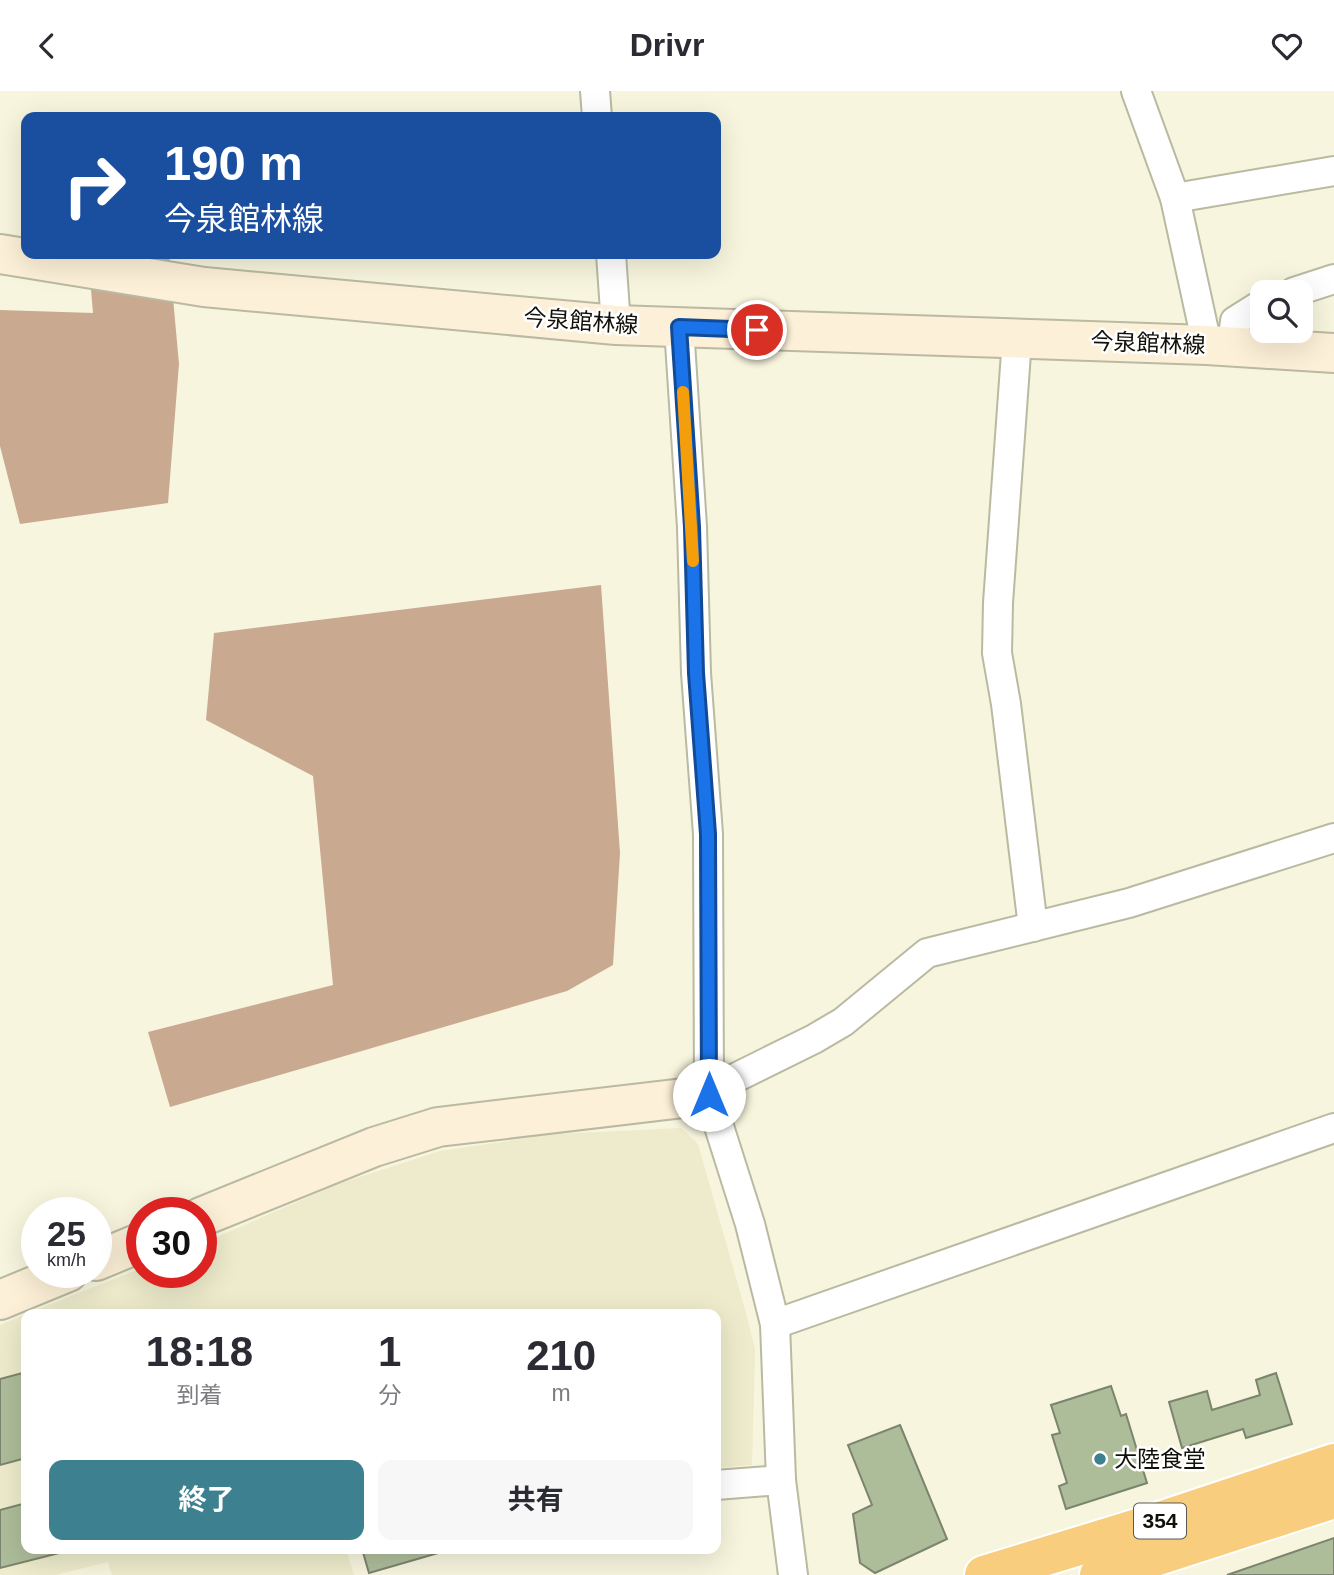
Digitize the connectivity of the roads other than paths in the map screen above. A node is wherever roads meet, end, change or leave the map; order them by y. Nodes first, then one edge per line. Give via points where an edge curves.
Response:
1 (595, 91) edge
2 (1136, 91) edge
3 (597, 112) edge
4 (1334, 171) edge
5 (1175, 198) junction
6 (0, 254) edge
7 (21, 257) edge
8 (31, 259) edge
9 (611, 259) edge
10 (1334, 279) edge
11 (1313, 286) edge
12 (1250, 312) edge
13 (616, 325) junction
14 (679, 327) junction
15 (1017, 339) junction
16 (1219, 345) junction
17 (1334, 353) edge
18 (1334, 838) edge
19 (1033, 927) junction
20 (709, 1095) junction
21 (1334, 1128) edge
22 (217, 1211) edge
23 (29, 1288) edge
24 (0, 1300) edge
25 (775, 1324) junction
26 (1334, 1463) edge
27 (781, 1480) junction
28 (721, 1485) edge
29 (1334, 1499) edge
30 (1162, 1551) edge
31 (793, 1575) edge
32 (984, 1575) edge
33 (1099, 1575) edge

1 - 3 street
2 - 5 street
4 - 5 street
5 - 16 street
6 - 7 main road, 今泉館林線
8 - 13 main road, 今泉館林線 via 204,287
9 - 13 street
10 - 11 street
12 - 16 street via 1235,321
13 - 14 main road, 今泉館林線
14 - 15 main road, 今泉館林線
14 - 20 street via 708,834
15 - 16 main road, 今泉館林線
15 - 19 street via 997,653
16 - 17 main road, 今泉館林線
18 - 19 street via 1129,903
19 - 20 street via 927,953 843,1022
20 - 22 main road via 438,1127 374,1147
20 - 25 street via 750,1224
21 - 25 street
23 - 24 main road
25 - 27 street
26 - 30 highway, 354
27 - 28 street
27 - 31 street
29 - 30 highway, 354
30 - 32 highway, 354
30 - 33 highway, 354

